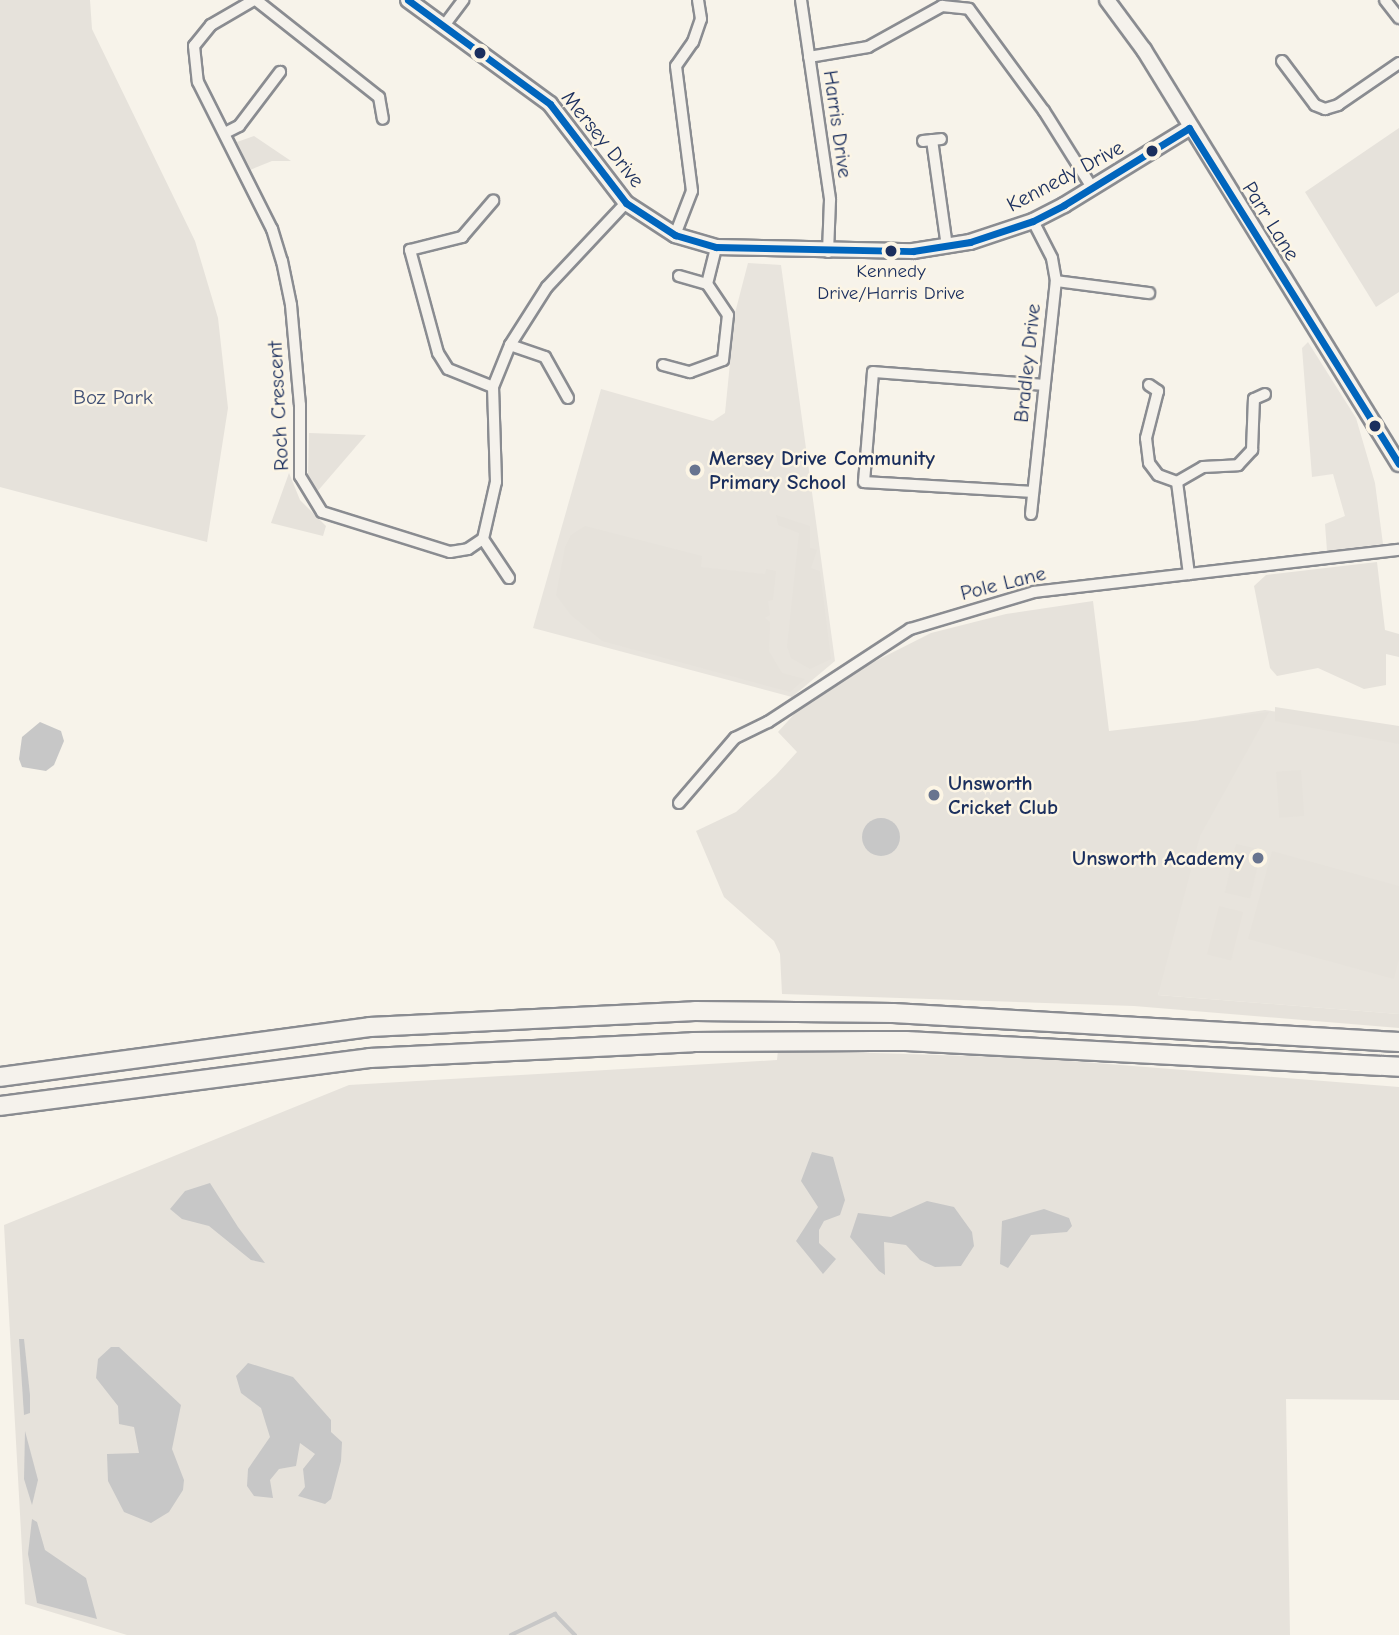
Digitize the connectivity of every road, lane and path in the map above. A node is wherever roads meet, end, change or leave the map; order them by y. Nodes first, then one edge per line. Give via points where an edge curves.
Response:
1 (255, 0) edge
2 (408, 0) edge
3 (463, 0) edge
4 (698, 0) edge
5 (801, 0) edge
6 (1107, 0) edge
7 (1385, 0) edge
8 (1399, 18) edge
9 (443, 27) junction
10 (809, 57) junction
11 (1282, 61) dead end
12 (1399, 63) edge
13 (280, 72) dead end
14 (383, 119) dead end
15 (1189, 128) junction
16 (225, 133) junction
17 (932, 140) dead end
18 (1093, 189) junction
19 (493, 201) dead end
20 (626, 203) junction
21 (1033, 221) junction
22 (675, 235) junction
23 (716, 247) junction
24 (947, 247) junction
25 (828, 252) junction
26 (679, 276) dead end
27 (1056, 281) junction
28 (707, 284) junction
29 (1149, 293) dead end
30 (510, 345) junction
31 (663, 365) dead end
32 (1044, 384) junction
33 (1149, 384) dead end
34 (493, 387) junction
35 (1265, 394) dead end
36 (568, 398) dead end
37 (1399, 464) edge
38 (1177, 482) junction
39 (1032, 492) junction
40 (1031, 514) dead end
41 (483, 539) junction
42 (1399, 550) edge
43 (1189, 574) junction
44 (509, 578) dead end
45 (679, 803) dead end
46 (1399, 1042) edge
47 (1399, 1067) edge
48 (0, 1077) edge
49 (0, 1106) edge

1 - 14 street via 379,97
1 - 16 street, Roch Crescent via 211,26 194,46 198,82
2 - 9 street, Mersey Drive
3 - 9 street
4 - 22 street via 697,31 676,66 691,191
5 - 10 street
6 - 15 street, Parr Lane via 1144,50
7 - 8 street
9 - 20 street, Mersey Drive via 550,104
10 - 18 street, Harris Drive via 868,47 942,6 969,9 1044,111
10 - 25 street, Harris Drive via 830,200
11 - 12 street via 1315,105 1325,109
13 - 16 street via 239,126
15 - 18 street, Kennedy Drive
15 - 37 street, Parr Lane
16 - 41 street, Roch Crescent via 272,229 282,261 299,393 300,476 313,502 322,512 450,552 468,549
17 - 24 street
18 - 21 street, Kennedy Drive
19 - 34 street via 463,237 410,250 438,353 448,369
20 - 22 street, Mersey Drive
20 - 30 street via 547,287
21 - 24 street, Kennedy Drive
21 - 27 street, Bradley Drive via 1052,258
22 - 23 street, Mersey Drive
23 - 25 street, Mersey Drive
23 - 28 street
24 - 25 street, Kennedy Drive
26 - 28 street
27 - 29 street via 1139,286
27 - 32 street, Bradley Drive
28 - 31 street via 728,315 723,360 690,372
30 - 34 street
30 - 36 street via 545,357
32 - 39 street, Bradley Drive
32 - 39 street via 873,372 864,482
33 - 38 street via 1157,391 1146,438 1149,463 1158,475
34 - 41 street via 496,482
35 - 38 street via 1254,399 1252,450 1238,465 1203,467
38 - 43 street
39 - 40 street, Bradley Drive
41 - 44 street
42 - 43 street, Pole Lane
43 - 45 street, Pole Lane via 1034,592 910,629 768,722 735,738
46 - 48 highway via 893,1013 695,1011 370,1027
47 - 49 highway via 906,1041 693,1042 370,1058

